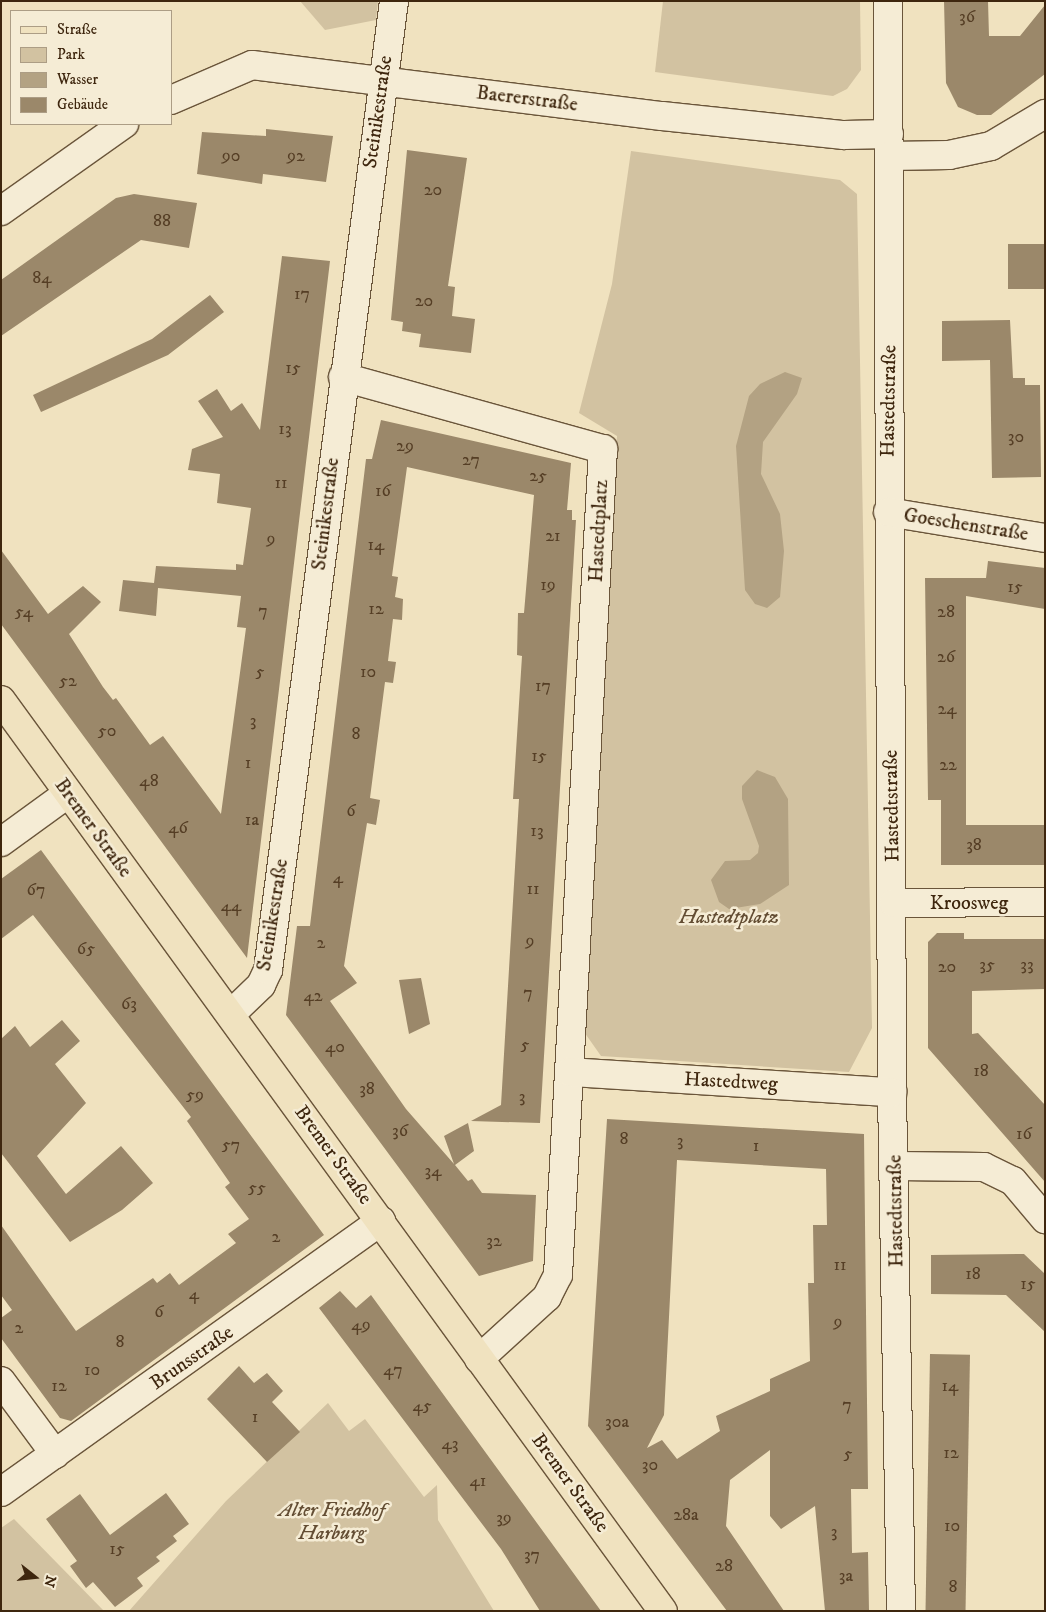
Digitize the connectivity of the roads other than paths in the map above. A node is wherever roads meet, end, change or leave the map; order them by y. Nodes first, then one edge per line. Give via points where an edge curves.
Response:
1 (394, 1) edge
2 (888, 1) edge
3 (382, 78) junction
4 (172, 100) edge
5 (1045, 114) edge
6 (123, 125) edge
7 (890, 145) junction
8 (1, 211) edge
9 (343, 377) junction
10 (888, 512) junction
11 (1045, 538) edge
12 (1, 700) edge
13 (67, 794) junction
14 (1, 842) edge
15 (1045, 902) edge
16 (894, 903) junction
17 (232, 1014) junction
18 (570, 1072) junction
19 (892, 1092) junction
20 (896, 1166) junction
21 (1045, 1219) edge
22 (381, 1221) junction
23 (479, 1359) junction
24 (1, 1381) edge
25 (55, 1454) junction
26 (1, 1492) edge
27 (663, 1611) edge
28 (901, 1611) edge

1 - 3 street, Steinikestraße
2 - 7 street, Hastedtstraße
3 - 4 street, Baererstraße via 252,64
3 - 7 street, Baererstraße via 662,116 844,135
3 - 9 street, Steinikestraße
5 - 7 street, Baererstraße via 983,148 949,155
6 - 8 street
7 - 10 street, Hastedtstraße
9 - 17 street, Steinikestraße via 268,970 261,985
9 - 18 street, Hastedtplatz via 603,449
10 - 11 street, Goeschenstraße
10 - 16 street, Hastedtstraße
12 - 13 main road, Bremer Straße
13 - 14 street
13 - 17 main road, Bremer Straße
15 - 16 street, Kroosweg
16 - 19 street, Hastedtstraße
17 - 22 main road, Bremer Straße
18 - 19 street, Hastedtweg
18 - 23 street, Hastedtplatz via 558,1275 548,1297
19 - 20 street, Hastedtstraße
20 - 21 street via 984,1167 1013,1181
20 - 28 street, Hastedtstraße
22 - 23 main road, Bremer Straße
22 - 25 street, Brunsstraße
23 - 27 main road, Bremer Straße
24 - 25 street
25 - 26 street, Brunsstraße

